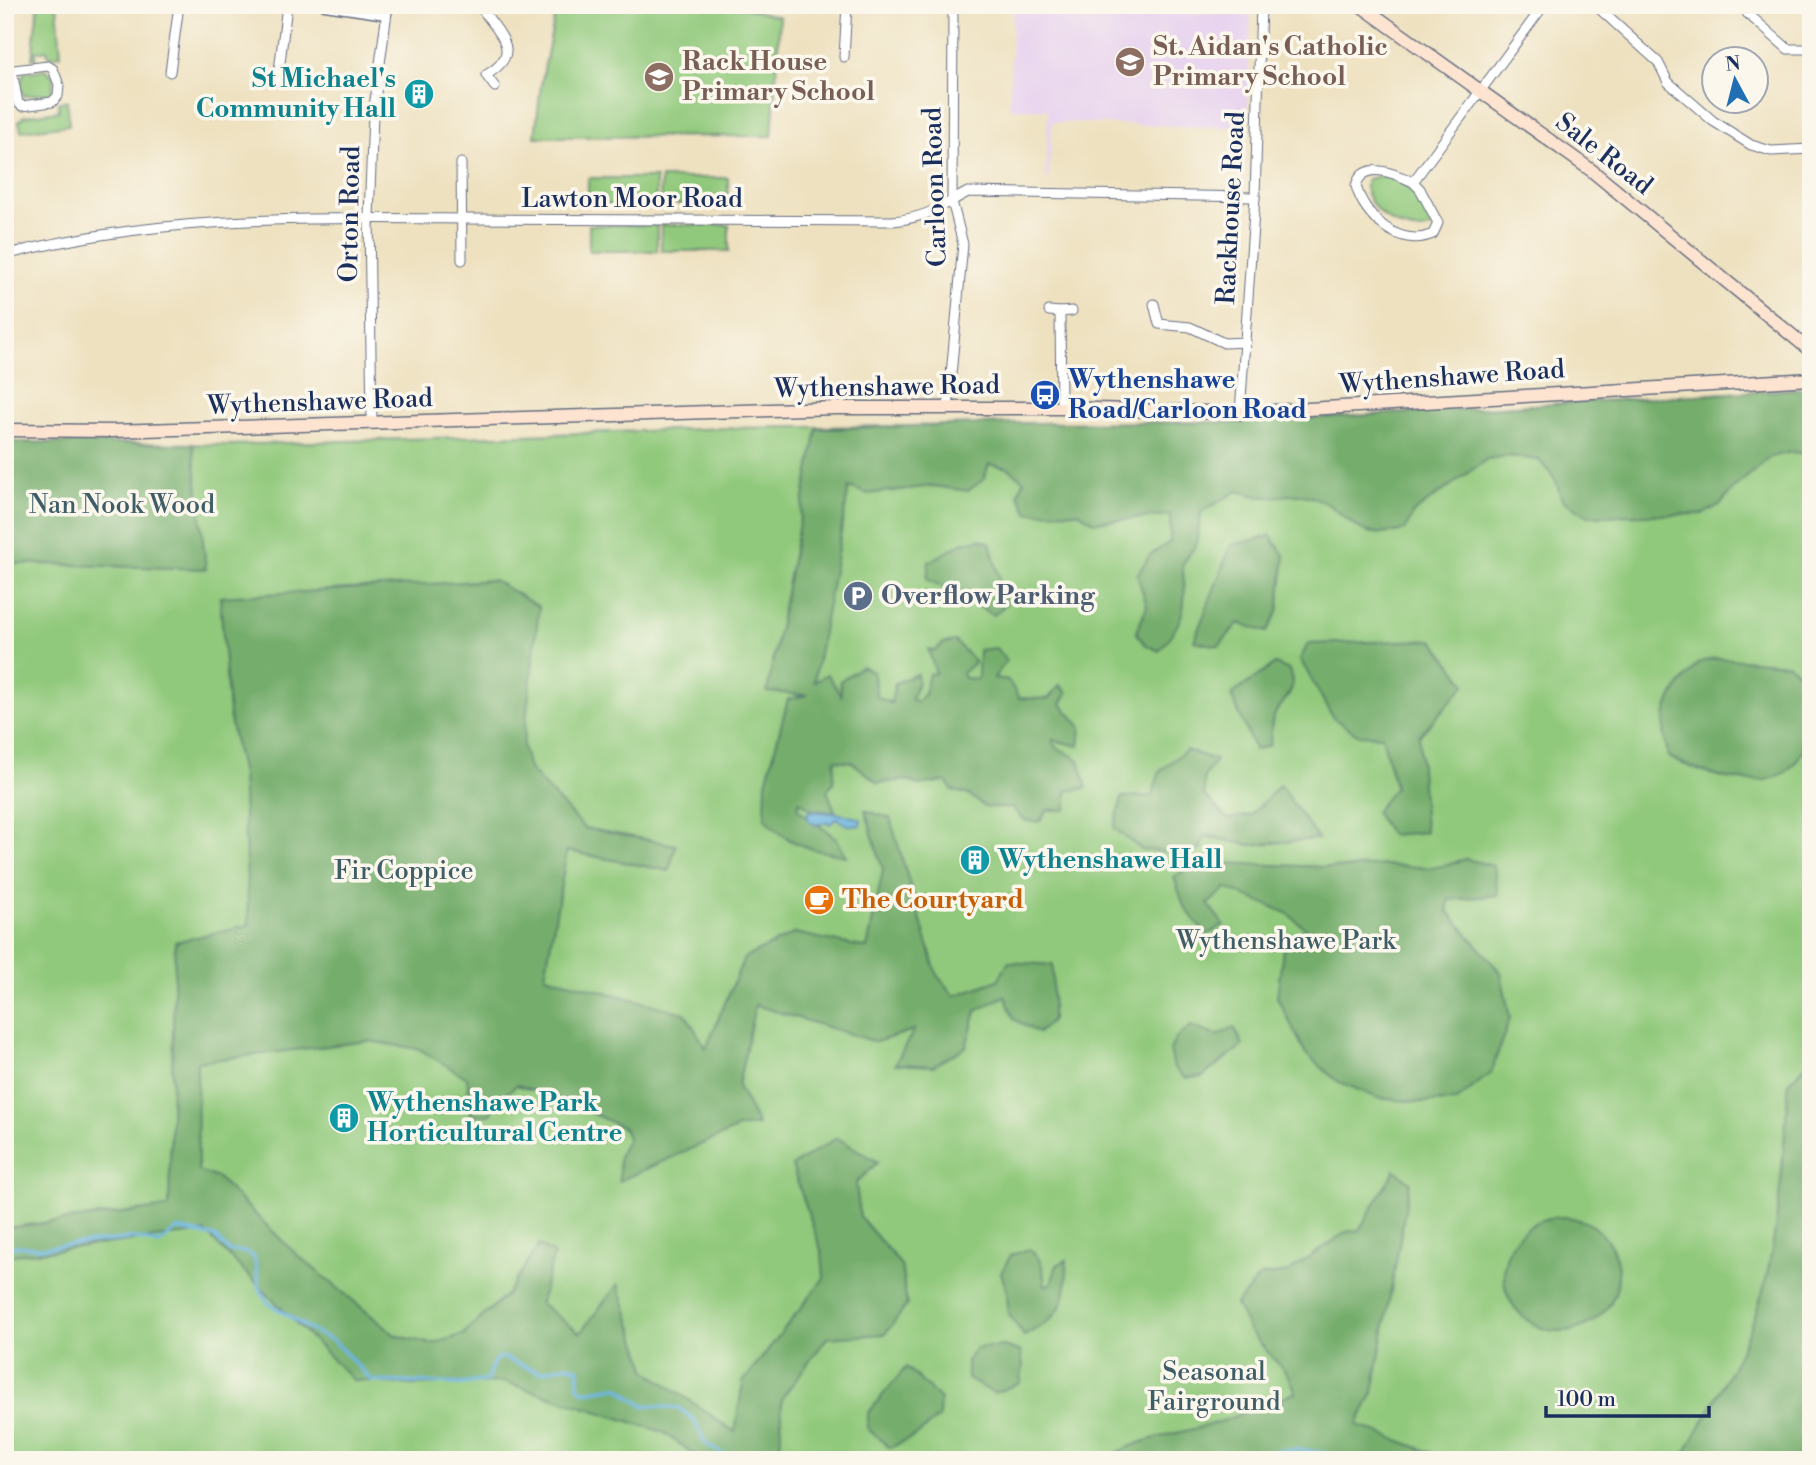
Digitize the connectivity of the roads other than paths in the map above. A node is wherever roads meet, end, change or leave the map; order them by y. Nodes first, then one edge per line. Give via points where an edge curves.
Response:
1 (178, 5) edge
2 (287, 5) edge
3 (325, 5) edge
4 (480, 5) edge
5 (847, 5) edge
6 (953, 5) edge
7 (1261, 5) edge
8 (1360, 5) edge
9 (1544, 5) edge
10 (1595, 5) edge
11 (1745, 5) edge
12 (387, 9) edge
13 (1811, 49) edge
14 (844, 57) dead end
15 (9, 71) edge
16 (170, 72) dead end
17 (278, 79) dead end
18 (495, 87) dead end
19 (1481, 91) junction
20 (1811, 149) edge
21 (461, 163) dead end
22 (1413, 182) junction
23 (1255, 197) junction
24 (952, 201) junction
25 (369, 217) junction
26 (462, 219) junction
27 (5, 255) edge
28 (461, 260) dead end
29 (1154, 304) dead end
30 (1049, 311) dead end
31 (1072, 311) dead end
32 (1060, 312) junction
33 (1246, 342) junction
34 (1811, 351) edge
35 (1811, 379) edge
36 (948, 408) junction
37 (1060, 408) junction
38 (1240, 413) junction
39 (372, 424) junction
40 (5, 430) edge

1 - 16 street
2 - 17 street
3 - 12 street
4 - 18 street via 507,46 503,60 486,75
5 - 14 street
6 - 24 street, Carloon Road
7 - 23 street, Rackhouse Road
8 - 19 main road, Sale Road
9 - 19 street
10 - 20 street via 1658,62 1668,82 1713,121 1751,145 1771,151
11 - 13 street via 1747,13 1788,49
12 - 25 street, Orton Road via 373,115
15 - 15 street via 48,66 59,85 58,96 52,102 22,106
19 - 22 street
19 - 34 main road, Sale Road via 1591,170
21 - 26 street
22 - 22 street via 1371,170 1361,175 1356,186 1370,216 1384,226 1413,238 1428,236 1438,223
23 - 24 street, Lawton Moor Road via 968,192
23 - 33 street, Rackhouse Road
24 - 26 street, Lawton Moor Road via 918,218 893,221
24 - 36 street, Carloon Road via 963,244
25 - 26 street, Lawton Moor Road
25 - 27 street, Lawton Moor Road via 184,225 51,243
25 - 39 street, Orton Road
26 - 28 street
29 - 33 street via 1159,324 1190,327 1224,342
30 - 32 street
31 - 32 street
32 - 37 street
33 - 38 street, Rackhouse Road
35 - 38 main road, Wythenshawe Road
36 - 37 main road, Wythenshawe Road
36 - 39 main road, Wythenshawe Road
37 - 38 main road, Wythenshawe Road
39 - 40 main road, Wythenshawe Road

